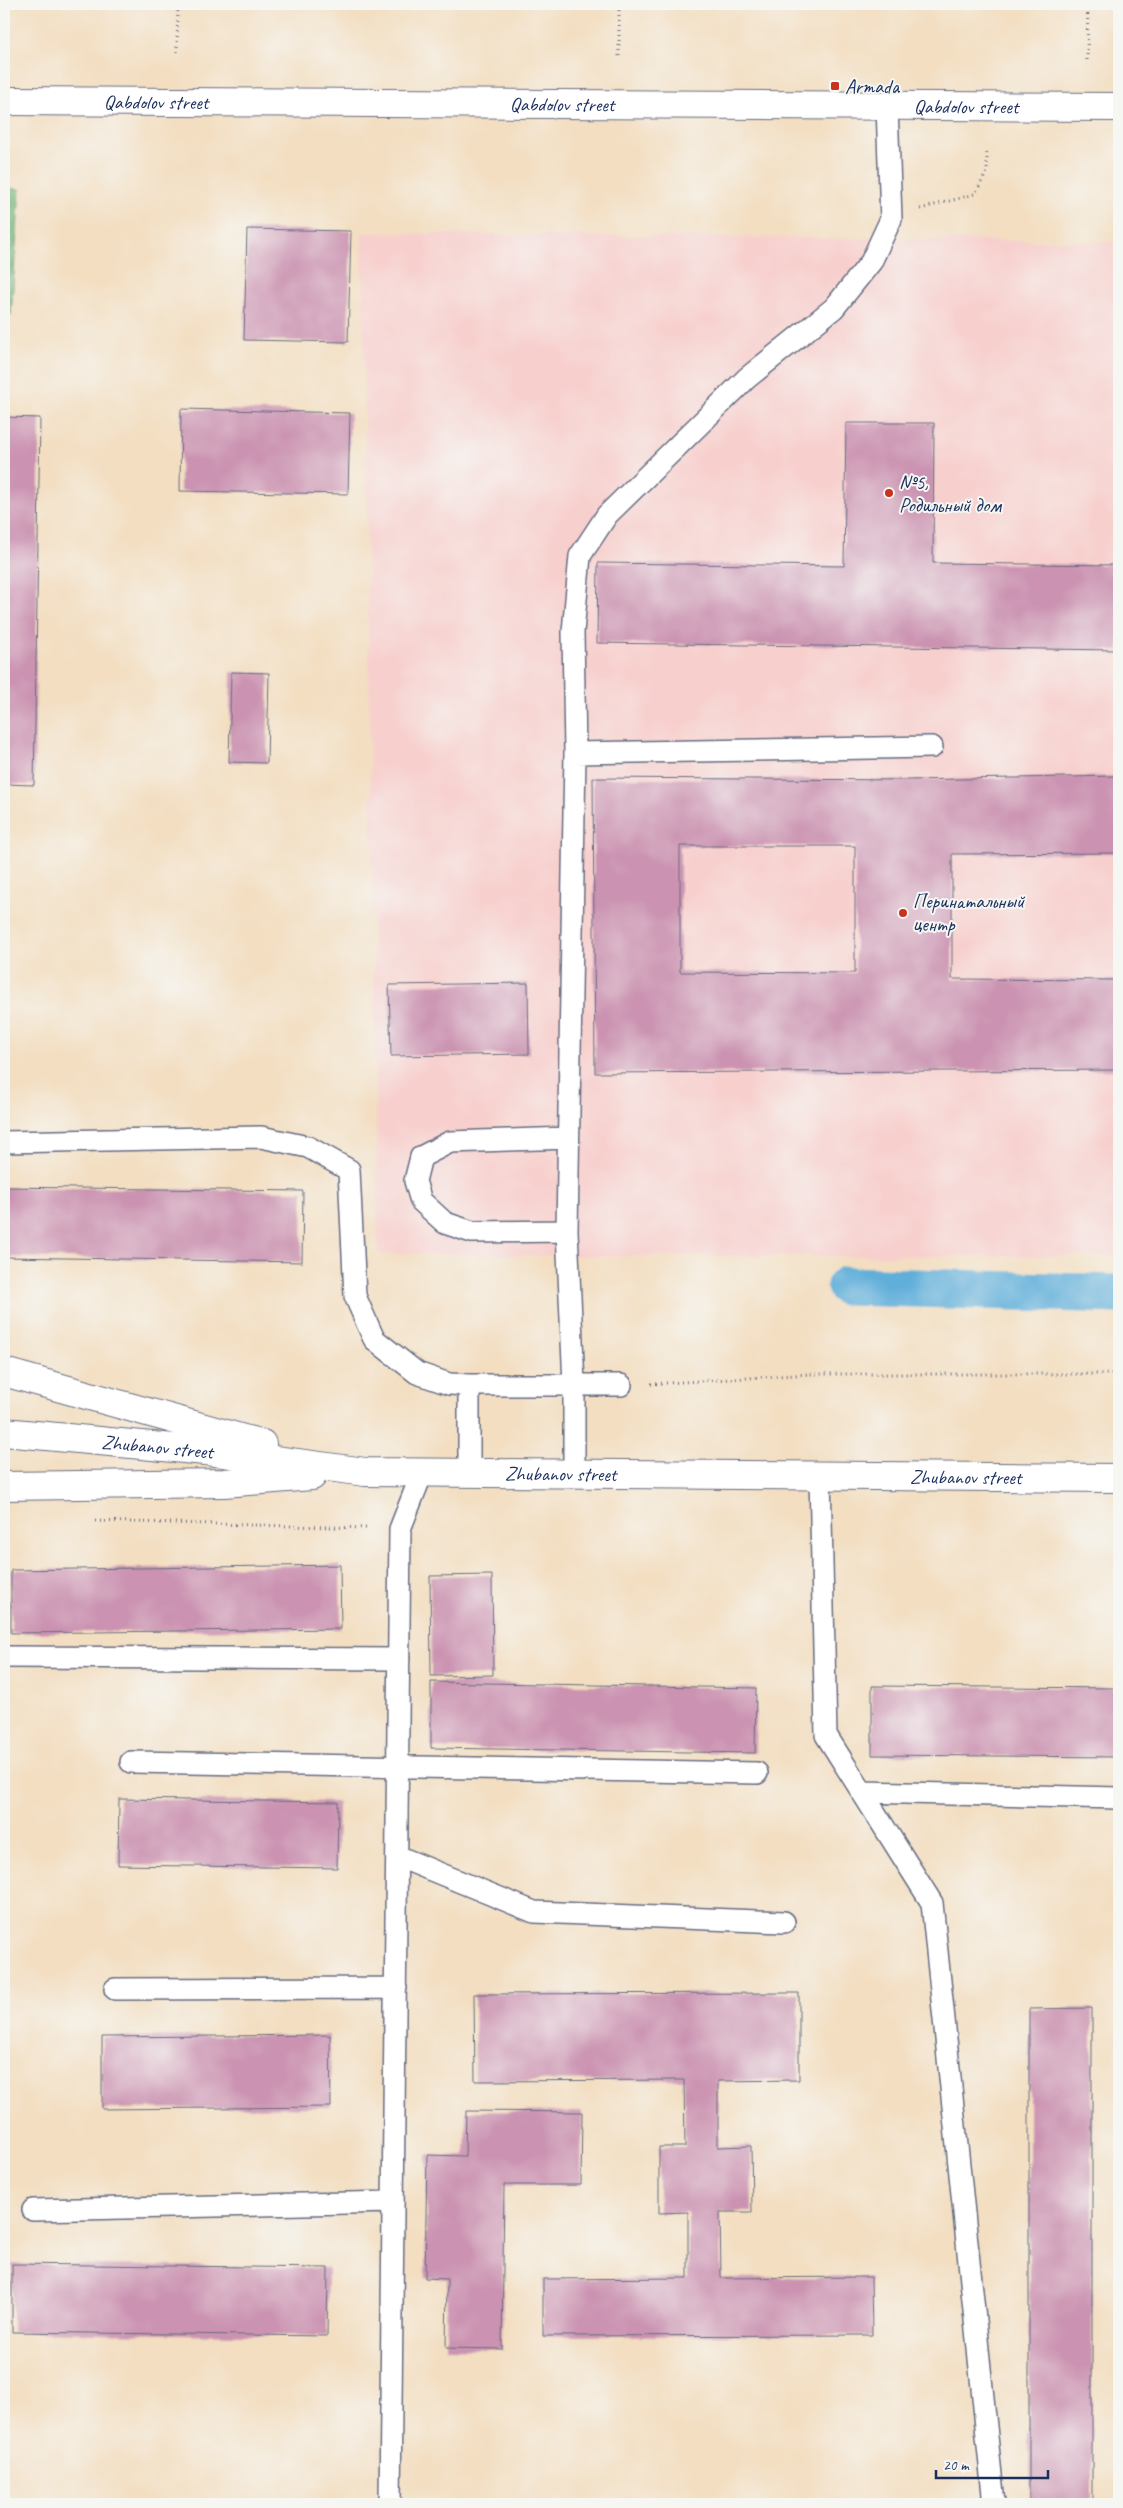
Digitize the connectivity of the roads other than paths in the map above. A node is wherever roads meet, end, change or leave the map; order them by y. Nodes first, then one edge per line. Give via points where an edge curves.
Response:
1 (4, 100) edge
2 (887, 106) junction
3 (1119, 107) edge
4 (932, 747) dead end
5 (575, 753) junction
6 (568, 1138) junction
7 (4, 1142) edge
8 (567, 1231) junction
9 (4, 1372) edge
10 (574, 1384) junction
11 (470, 1385) junction
12 (621, 1385) road end
13 (4, 1432) edge
14 (365, 1472) junction
15 (422, 1473) junction
16 (470, 1474) junction
17 (574, 1475) junction
18 (820, 1476) junction
19 (1119, 1478) edge
20 (4, 1486) edge
21 (5, 1657) edge
22 (399, 1659) junction
23 (131, 1762) dead end
24 (398, 1766) junction
25 (757, 1773) dead end
26 (862, 1792) junction
27 (1119, 1798) edge
28 (397, 1856) junction
29 (784, 1922) dead end
30 (396, 1988) junction
31 (115, 1989) dead end
32 (393, 2202) junction
33 (33, 2210) dead end
34 (390, 2504) edge
35 (994, 2504) edge

1 - 2 main road, Qabdolov street
2 - 3 main road, Qabdolov street
2 - 5 lane via 891,219 871,262 834,308 747,378 606,515 580,556 573,632
4 - 5 lane
5 - 6 lane
6 - 8 lane
6 - 8 lane via 450,1142 421,1157 415,1181 422,1201 445,1223 472,1232
7 - 11 lane via 261,1138 308,1147 349,1170 355,1296 374,1339 417,1373 449,1384
8 - 10 lane
9 - 14 main road
10 - 11 lane
10 - 12 lane
10 - 17 lane
11 - 16 lane
13 - 14 main road, Zhubanov street via 216,1452
14 - 15 main road, Zhubanov street
14 - 20 main road via 224,1483
15 - 16 main road, Zhubanov street
15 - 22 lane via 400,1529
16 - 17 main road, Zhubanov street
17 - 18 main road, Zhubanov street
18 - 19 main road, Zhubanov street
18 - 26 lane via 826,1735
21 - 22 lane
22 - 24 lane
23 - 24 lane
24 - 25 lane
24 - 28 lane
26 - 27 lane
26 - 35 lane via 932,1903
28 - 29 lane via 534,1912
28 - 30 lane
30 - 31 lane
30 - 32 lane
32 - 33 lane
32 - 34 lane

